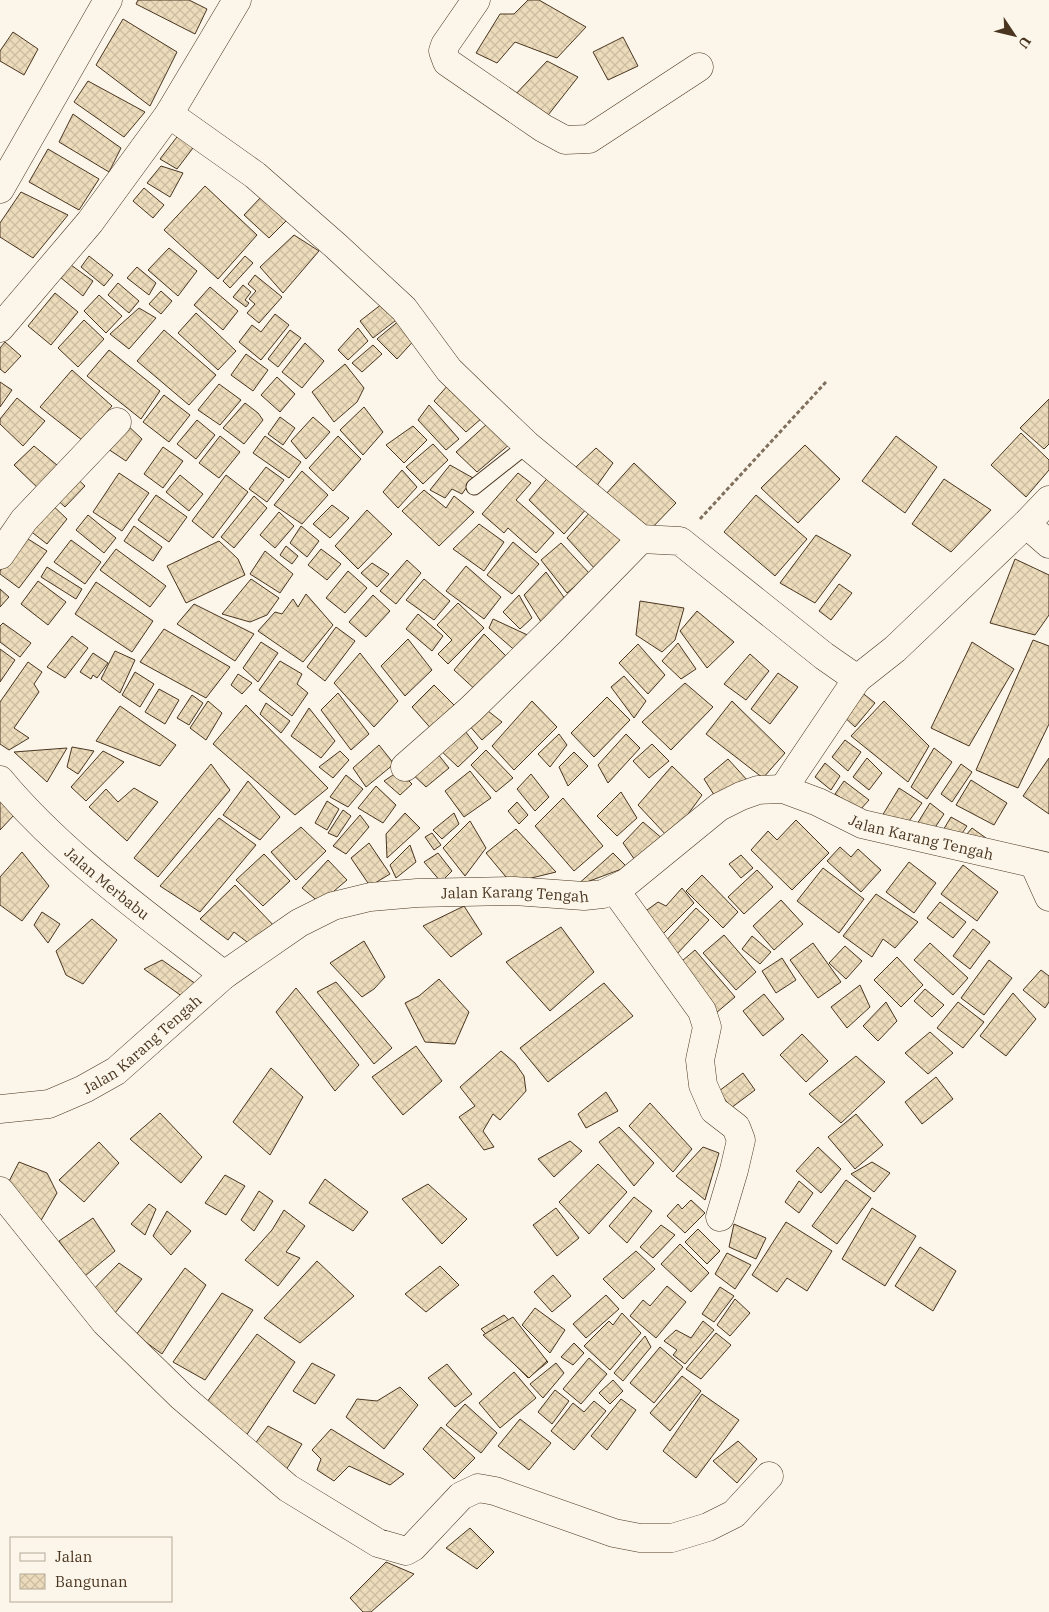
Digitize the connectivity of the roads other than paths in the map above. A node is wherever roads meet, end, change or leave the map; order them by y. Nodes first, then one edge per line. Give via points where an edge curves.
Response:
1 (108, 0) edge
2 (237, 0) edge
3 (476, 0) edge
4 (698, 67) dead end
5 (169, 114) junction
6 (0, 189) edge
7 (0, 328) edge
8 (117, 422) dead end
9 (527, 445) junction
10 (474, 487) dead end
11 (1049, 500) edge
12 (1026, 524) junction
13 (641, 539) junction
14 (1049, 544) edge
15 (0, 555) edge
16 (857, 679) junction
17 (405, 767) dead end
18 (0, 780) edge
19 (783, 789) junction
20 (1041, 866) edge
21 (616, 890) junction
22 (1049, 897) edge
23 (224, 975) junction
24 (0, 1109) edge
25 (0, 1191) edge
26 (720, 1217) dead end
27 (769, 1476) dead end

1 - 6 street
2 - 5 street
3 - 4 street via 445,45 448,62 565,140 588,139
5 - 7 street via 90,222
5 - 9 street via 255,175 336,246 404,309 449,370
8 - 15 street via 24,520
9 - 10 lane
9 - 13 street
11 - 12 street
12 - 14 street
12 - 16 street via 895,649
13 - 16 street via 680,541
13 - 17 street via 471,709
16 - 19 street
18 - 23 street, Jalan Merbabu via 75,857
19 - 20 street, Jalan Karang Tengah via 862,824
19 - 21 street, Jalan Karang Tengah via 758,790 719,807
20 - 22 street
21 - 23 street, Jalan Karang Tengah via 584,896 465,891 370,897 333,906 299,923
21 - 26 street via 702,1011 707,1027 700,1060 703,1085 714,1110 736,1127 741,1140
23 - 24 street, Jalan Karang Tengah via 116,1071 49,1104
25 - 27 street via 105,1322 182,1397 288,1488 378,1543 406,1551 461,1496 478,1488 614,1533 640,1538 672,1538 708,1527 734,1514

